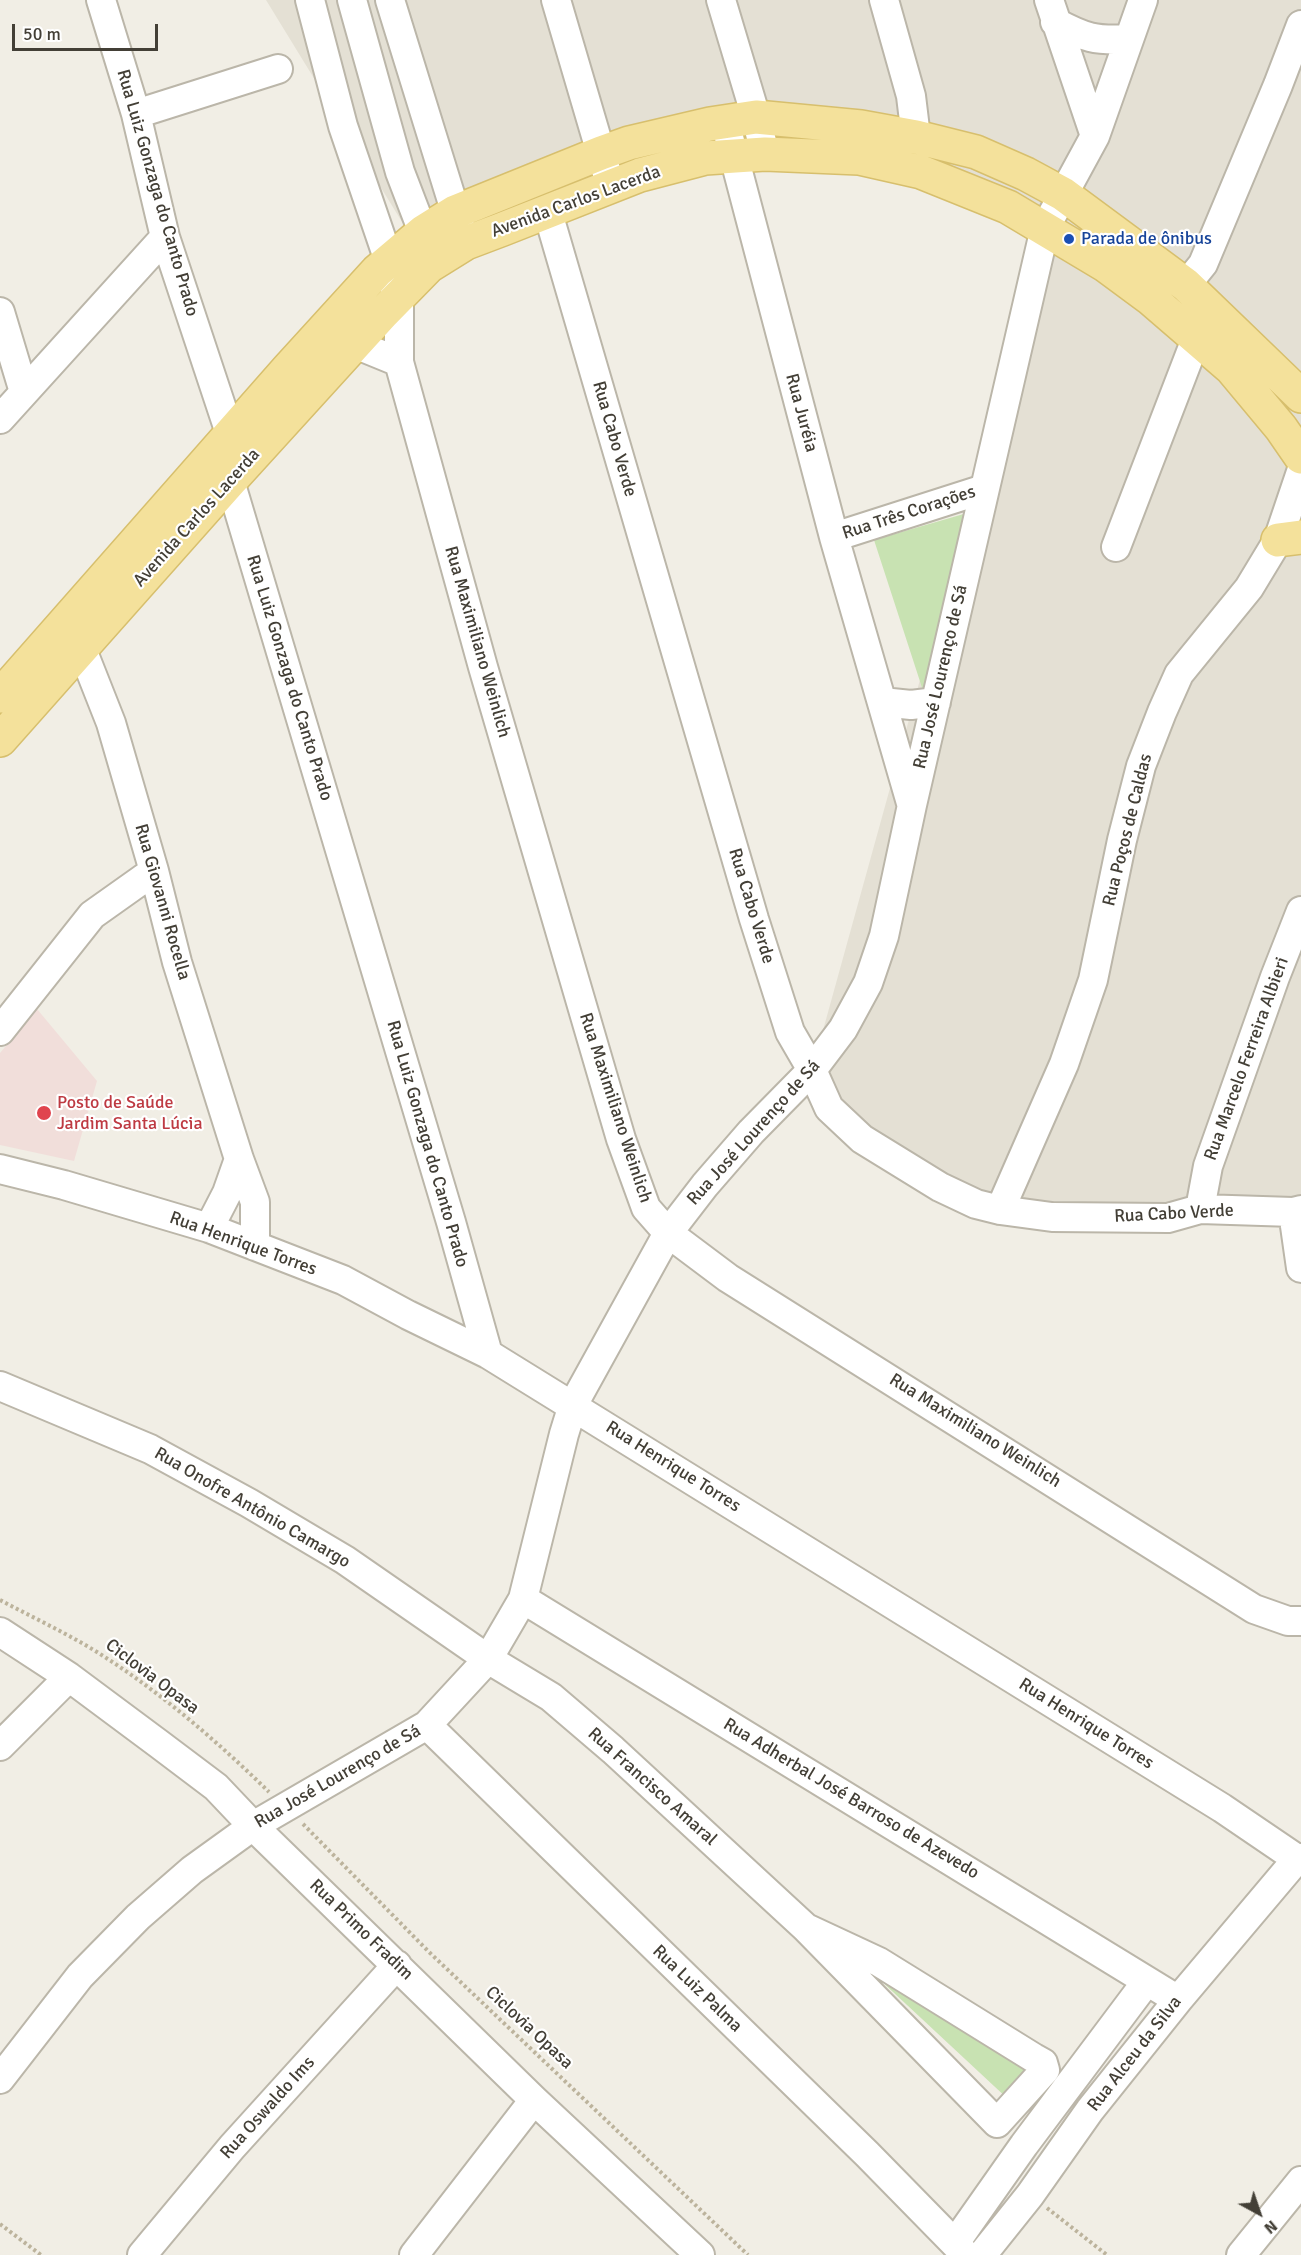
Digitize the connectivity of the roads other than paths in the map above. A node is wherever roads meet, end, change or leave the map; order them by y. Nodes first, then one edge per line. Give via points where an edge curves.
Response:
1 (101, 0) edge
2 (310, 0) edge
3 (352, 0) edge
4 (390, 0) edge
5 (556, 0) edge
6 (721, 0) edge
7 (884, 0) edge
8 (1143, 0) edge
9 (1052, 11) edge
10 (1301, 25) edge
11 (1129, 39) junction
12 (278, 69) dead end
13 (136, 114) junction
14 (740, 119) junction
15 (916, 136) junction
16 (1095, 136) junction
17 (601, 153) junction
18 (749, 155) junction
19 (611, 187) junction
20 (1063, 194) junction
21 (455, 212) junction
22 (548, 213) junction
23 (1045, 228) junction
24 (423, 232) junction
25 (165, 237) junction
26 (466, 243) junction
27 (389, 261) junction
28 (1186, 285) junction
29 (399, 296) junction
30 (0, 312) edge
31 (1196, 339) junction
32 (355, 344) junction
33 (399, 362) junction
34 (24, 392) junction
35 (311, 392) junction
36 (1299, 392) edge
37 (0, 418) edge
38 (230, 433) junction
39 (1301, 457) edge
40 (1301, 472) edge
41 (231, 481) junction
42 (984, 489) junction
43 (834, 537) junction
44 (1289, 538) edge
45 (1116, 547) dead end
46 (83, 631) junction
47 (0, 696) edge
48 (882, 702) junction
49 (936, 702) junction
50 (0, 740) edge
51 (912, 805) junction
52 (154, 871) junction
53 (1301, 911) edge
54 (0, 1031) edge
55 (812, 1070) junction
56 (239, 1159) junction
57 (0, 1169) edge
58 (1200, 1209) junction
59 (1000, 1210) junction
60 (1297, 1211) edge
61 (209, 1228) junction
62 (668, 1233) junction
63 (255, 1246) junction
64 (1301, 1268) edge
65 (488, 1354) junction
66 (0, 1386) edge
67 (573, 1405) junction
68 (523, 1599) junction
69 (1301, 1621) edge
70 (0, 1632) edge
71 (488, 1659) junction
72 (69, 1677) junction
73 (427, 1725) junction
74 (0, 1746) edge
75 (253, 1826) junction
76 (1299, 1858) edge
77 (806, 1928) junction
78 (397, 1965) junction
79 (1147, 1981) junction
80 (1178, 2000) junction
81 (0, 2079) edge
82 (534, 2100) junction
83 (997, 2123) junction
84 (1024, 2145) junction
85 (1301, 2181) edge
86 (960, 2249) edge
87 (142, 2255) edge
88 (414, 2255) edge
89 (700, 2255) edge
90 (982, 2255) edge
91 (1241, 2255) edge

1 - 13 street, Rua Luiz Gonzaga do Canto Prado
2 - 27 street via 343,126
3 - 24 street via 400,172
4 - 21 street
5 - 17 street
6 - 14 street, Rua Juréia
7 - 15 street via 911,96
8 - 11 street, Rua José Lourenço de Sá
9 - 11 street via 1081,36
9 - 16 street
10 - 28 street via 1203,264
11 - 16 street, Rua José Lourenço de Sá
12 - 13 street
13 - 25 street, Rua Luiz Gonzaga do Canto Prado
14 - 15 main road, Avenida Carlos Lacerda via 861,127
14 - 17 main road, Avenida Carlos Lacerda via 629,143
14 - 18 street, Rua Juréia
15 - 20 main road, Avenida Carlos Lacerda via 976,153
16 - 20 street, Rua José Lourenço de Sá
17 - 19 street
17 - 21 main road, Avenida Carlos Lacerda
18 - 19 main road, Avenida Carlos Lacerda via 705,158
18 - 23 main road, Avenida Carlos Lacerda via 859,158 921,172 1008,207
18 - 43 street, Rua Juréia
19 - 22 main road, Avenida Carlos Lacerda
20 - 23 street, Rua José Lourenço de Sá
20 - 28 main road, Avenida Carlos Lacerda
21 - 24 main road, Avenida Carlos Lacerda
21 - 26 street
22 - 26 main road, Avenida Carlos Lacerda
22 - 55 street, Rua Cabo Verde via 753,919 790,1032
23 - 31 main road, Avenida Carlos Lacerda via 1105,265
23 - 42 street, Rua José Lourenço de Sá
24 - 27 main road, Avenida Carlos Lacerda
25 - 34 street
25 - 38 street, Rua Luiz Gonzaga do Canto Prado
26 - 29 main road, Avenida Carlos Lacerda via 429,266
27 - 35 street via 391,291 318,373
27 - 38 main road, Avenida Carlos Lacerda
28 - 36 main road, Avenida Carlos Lacerda
29 - 32 main road, Avenida Carlos Lacerda
29 - 33 street, Rua Maximiliano Weinlich
30 - 34 street
31 - 39 main road, Avenida Carlos Lacerda via 1231,368
31 - 45 street
32 - 33 street
32 - 35 main road, Avenida Carlos Lacerda
33 - 62 street, Rua Maximiliano Weinlich via 483,667 621,1139 646,1208
34 - 37 street
35 - 41 main road, Avenida Carlos Lacerda
38 - 41 street, Rua Luiz Gonzaga do Canto Prado
38 - 46 main road, Avenida Carlos Lacerda
40 - 44 street, Rua Poços de Caldas
41 - 46 main road, Avenida Carlos Lacerda
41 - 65 street, Rua Luiz Gonzaga do Canto Prado
42 - 43 street, Rua Três Corações
42 - 49 street, Rua José Lourenço de Sá
43 - 48 street, Rua Juréia
44 - 59 street, Rua Poços de Caldas via 1179,674 1162,711 1141,766 1122,840 1093,980 1064,1064
46 - 47 main road, Avenida Carlos Lacerda
46 - 50 main road, Avenida Carlos Lacerda
46 - 52 street, Rua Giovanni Rocella
48 - 49 street
48 - 51 street, Rua Juréia
49 - 51 street, Rua José Lourenço de Sá
51 - 55 street, Rua José Lourenço de Sá via 884,936 868,983 843,1029
52 - 54 street via 92,915
52 - 56 street, Rua Giovanni Rocella via 177,962
53 - 58 street, Rua Marcelo Ferreira Albieri via 1208,1166
55 - 59 street, Rua Cabo Verde via 829,1108 862,1139 940,1187
55 - 62 street, Rua José Lourenço de Sá via 751,1132
56 - 61 street
56 - 63 street, Rua Giovanni Rocella via 255,1202
57 - 61 street, Rua Henrique Torres
58 - 59 street, Rua Cabo Verde via 1168,1218 1052,1217
58 - 60 street, Rua Cabo Verde
60 - 64 street
61 - 63 street, Rua Henrique Torres
62 - 67 street, Rua José Lourenço de Sá
62 - 69 street, Rua Maximiliano Weinlich via 728,1278 1254,1609 1288,1621
63 - 65 street, Rua Henrique Torres via 343,1280
65 - 67 street, Rua Henrique Torres
66 - 71 street, Rua Onofre Antônio Camargo via 150,1449 249,1503 345,1560
67 - 68 street, Rua José Lourenço de Sá
67 - 76 street, Rua Henrique Torres
68 - 71 street, Rua José Lourenço de Sá
68 - 79 street, Rua Adherbal José Barroso de Azevedo
70 - 72 street, Rua Primo Fradim
71 - 73 street, Rua José Lourenço de Sá
71 - 77 street, Rua Francisco Amaral via 551,1697
72 - 74 street
72 - 75 street, Rua Primo Fradim via 216,1787
73 - 75 street, Rua José Lourenço de Sá
73 - 86 street, Rua Luiz Palma
75 - 78 street, Rua Primo Fradim
75 - 81 street, Rua José Lourenço de Sá via 192,1870 138,1917 80,1976
76 - 80 street, Rua Alceu da Silva
77 - 83 street, Rua Francisco Amaral
77 - 83 street, Rua Francisco Amaral via 879,1962 1043,2064 1045,2070
78 - 82 street, Rua Primo Fradim
78 - 87 street, Rua Oswaldo Ims via 232,2147
79 - 80 street, Rua Adherbal José Barroso de Azevedo
79 - 84 street
80 - 90 street, Rua Alceu da Silva
82 - 88 street
82 - 89 street, Rua Primo Fradim
83 - 84 street, Rua Francisco Amaral
84 - 86 street
85 - 91 street

